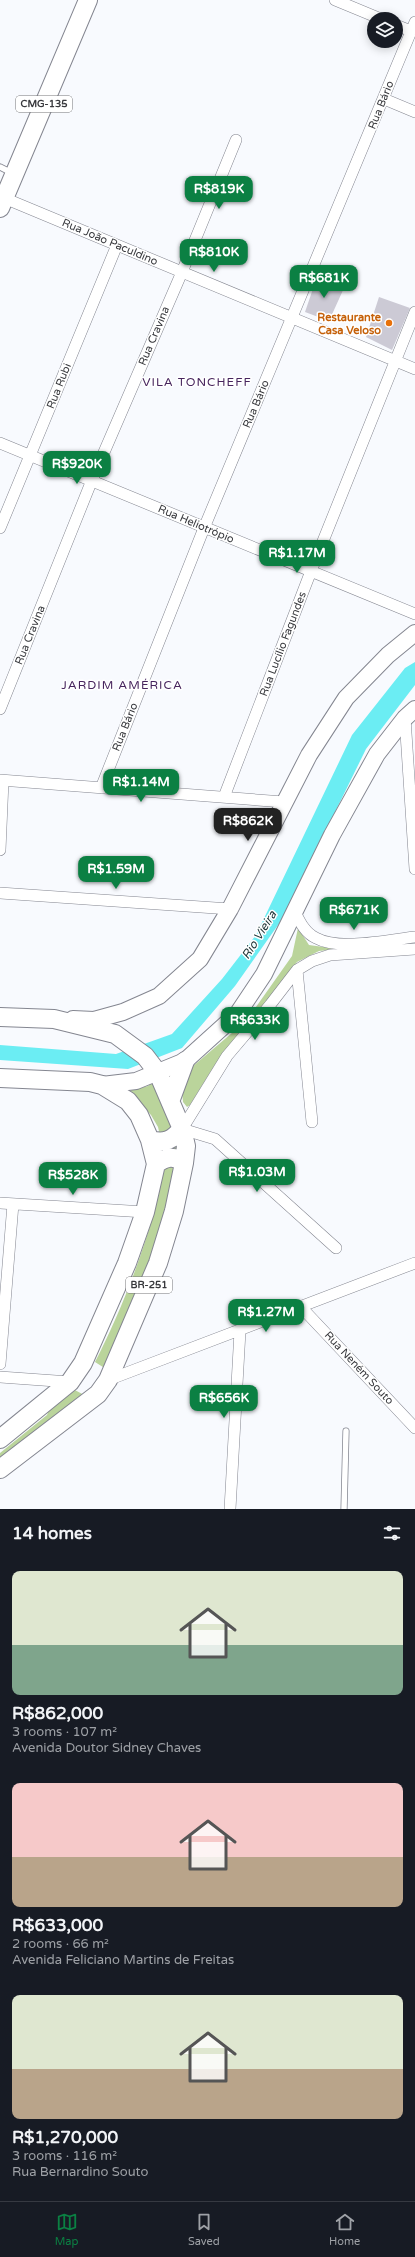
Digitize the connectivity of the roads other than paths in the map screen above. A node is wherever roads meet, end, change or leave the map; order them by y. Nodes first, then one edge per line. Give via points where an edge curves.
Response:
1 (88, 0) edge
2 (335, 0) edge
3 (367, 13) edge
4 (403, 26) edge
5 (413, 27) edge
6 (384, 99) junction
7 (415, 112) edge
8 (236, 140) dead end
9 (7, 171) edge
10 (2, 203) edge
11 (117, 245) junction
12 (182, 272) junction
13 (415, 312) edge
14 (292, 318) junction
15 (395, 361) junction
16 (415, 369) edge
17 (0, 443) edge
18 (30, 456) junction
19 (92, 480) junction
20 (0, 528) edge
21 (204, 528) junction
22 (311, 571) junction
23 (415, 614) edge
24 (415, 633) edge
25 (0, 709) edge
26 (412, 713) edge
27 (1, 780) edge
28 (101, 788) junction
29 (224, 797) junction
30 (284, 802) junction
31 (0, 850) edge
32 (415, 869) edge
33 (0, 893) edge
34 (230, 909) junction
35 (294, 912) junction
36 (415, 937) edge
37 (415, 949) edge
38 (297, 970) junction
39 (0, 1017) edge
40 (54, 1019) junction
41 (185, 1061) junction
42 (158, 1073) junction
43 (0, 1078) edge
44 (102, 1085) junction
45 (171, 1099) junction
46 (312, 1122) dead end
47 (182, 1128) junction
48 (150, 1140) junction
49 (184, 1163) junction
50 (156, 1164) junction
51 (0, 1203) edge
52 (13, 1204) junction
53 (145, 1212) junction
54 (336, 1248) dead end
55 (415, 1263) edge
56 (302, 1308) junction
57 (240, 1331) junction
58 (83, 1363) junction
59 (0, 1364) edge
60 (0, 1376) edge
61 (70, 1382) junction
62 (103, 1387) junction
63 (415, 1428) edge
64 (346, 1430) dead end
65 (0, 1439) edge
66 (0, 1469) edge
67 (230, 1509) edge
68 (344, 1509) edge

1 - 9 main road, CMG-135
2 - 3 street
4 - 5 street
5 - 6 street, Rua Bário
6 - 7 street
6 - 14 street, Rua Bário
8 - 12 street, Rua Cravina
9 - 10 main road, CMG-135
10 - 11 street, Rua João Paculdino
11 - 12 street, Rua João Paculdino
11 - 18 street, Rua Rubi
12 - 14 street, Rua João Paculdino
12 - 19 street, Rua Cravina
13 - 15 street, Rua Lucílio Fagundes
14 - 15 street, Rua João Paculdino
14 - 21 street, Rua Bário
15 - 16 street, Rua João Paculdino
15 - 22 street, Rua Lucílio Fagundes
17 - 18 street, Rua Heliotrópio
18 - 19 street, Rua Heliotrópio
18 - 20 street, Rua Rubi
19 - 21 street, Rua Heliotrópio
19 - 25 street, Rua Cravina
21 - 22 street, Rua Heliotrópio
21 - 28 street, Rua Bário
22 - 23 street, Rua Heliotrópio
22 - 29 street, Rua Lucílio Fagundes
24 - 30 main road via 388,655 346,698 309,755
26 - 32 street
26 - 35 main road via 377,754 332,835
27 - 28 street
27 - 31 street
28 - 29 street
29 - 30 street
30 - 34 main road
33 - 34 street
34 - 40 main road via 200,959 159,996 123,1012 94,1020
35 - 36 street via 309,934 330,943 348,944
35 - 41 main road via 264,974 238,1013
37 - 38 street via 330,955
38 - 46 street
38 - 47 street via 227,1056
39 - 40 main road, BR-251
40 - 42 main road, BR-251 via 114,1034 145,1056
41 - 42 main road
41 - 45 main road
42 - 44 main road via 136,1081
42 - 45 main road, BR-251
43 - 44 main road, BR-251 via 90,1082
44 - 48 main road, BR-251 via 128,1101 139,1115
45 - 47 main road, BR-251
47 - 48 main road via 166,1142
47 - 49 main road, BR-251 via 186,1146
47 - 54 street via 215,1139
48 - 50 main road, BR-251
49 - 50 main road via 173,1157
49 - 62 main road, BR-251 via 174,1211 158,1263
50 - 53 main road, BR-251
51 - 52 street
52 - 53 street
52 - 59 street
53 - 58 main road, BR-251 via 128,1263
55 - 56 street
56 - 57 street
56 - 63 street, Rua Neném Souto
57 - 62 street
57 - 67 street
58 - 61 main road, BR-251
58 - 62 main road via 98,1369
60 - 61 street
61 - 62 main road via 84,1392
61 - 65 main road, BR-251
62 - 66 main road, BR-251
64 - 68 lane

